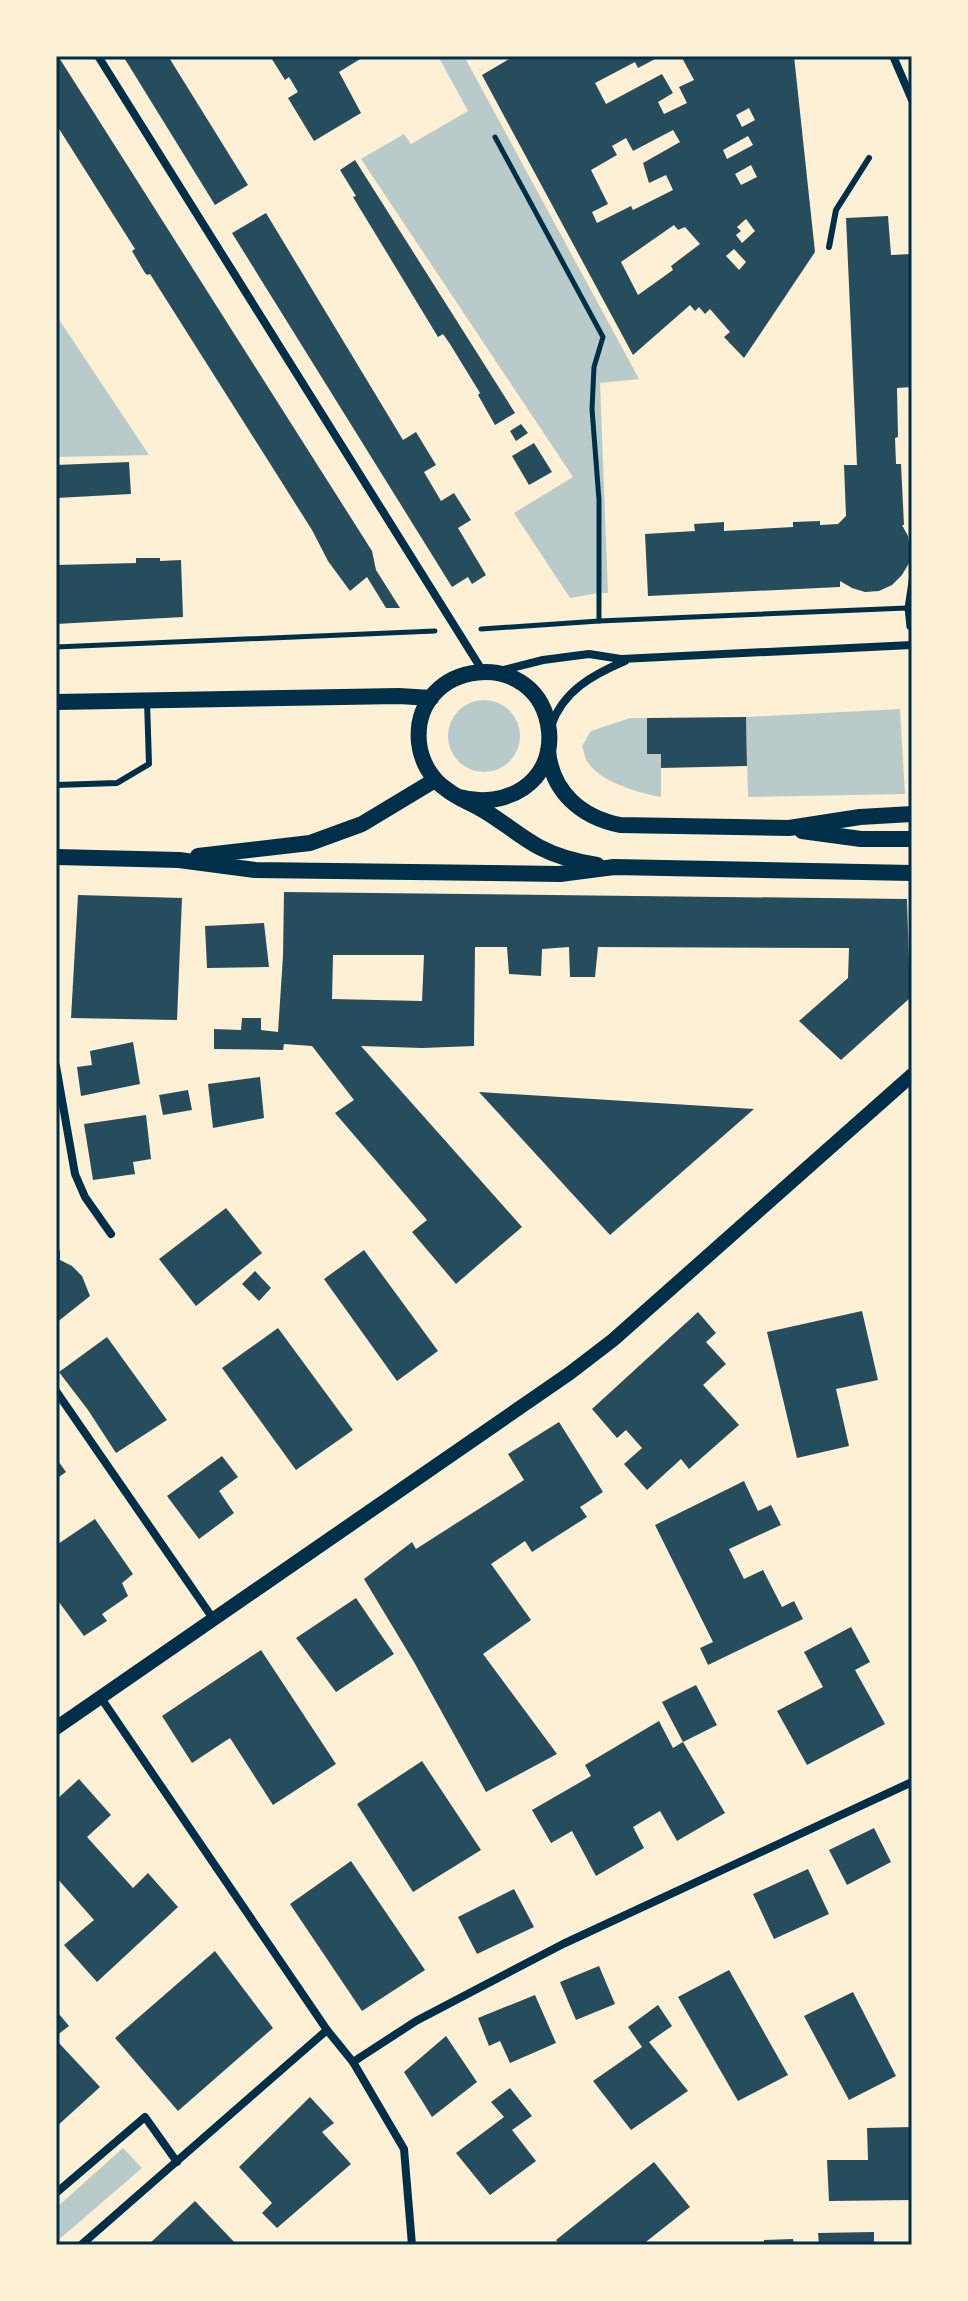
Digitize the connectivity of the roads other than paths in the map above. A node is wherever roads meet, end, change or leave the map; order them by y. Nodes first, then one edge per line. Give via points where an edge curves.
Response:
1 (98, 56) edge
2 (893, 56) edge
3 (912, 100) edge
4 (869, 158) dead end
5 (829, 247) dead end
6 (911, 646) edge
7 (634, 659) junction
8 (489, 671) junction
9 (431, 698) junction
10 (147, 699) junction
11 (56, 702) edge
12 (549, 742) junction
13 (435, 780) junction
14 (56, 785) edge
15 (459, 797) junction
16 (912, 814) edge
17 (780, 828) junction
18 (912, 839) edge
19 (56, 857) edge
20 (168, 859) junction
21 (614, 867) junction
22 (912, 873) edge
23 (56, 1066) edge
24 (912, 1075) edge
25 (111, 1234) dead end
26 (56, 1391) edge
27 (214, 1620) junction
28 (101, 1698) junction
29 (56, 1728) edge
30 (912, 1782) edge
31 (327, 2030) junction
32 (353, 2062) junction
33 (177, 2162) junction
34 (56, 2193) edge
35 (81, 2245) edge
36 (412, 2245) edge

1 - 8 street via 458,631
2 - 3 street
4 - 5 lane via 836,210
6 - 7 street
7 - 8 street via 589,654
7 - 12 street via 570,693 556,713
8 - 9 main road via 453,678
8 - 12 main road via 534,694 542,706
9 - 10 main road
9 - 13 main road via 423,711 419,740
10 - 11 main road
10 - 14 lane via 149,764 117,783
12 - 15 main road via 537,775 515,794 487,802
12 - 17 main road via 556,782 577,807 595,818 635,826
13 - 15 main road
13 - 20 main road via 362,824 310,843
15 - 21 main road via 540,847
16 - 17 main road
17 - 18 main road via 861,839
19 - 20 main road
20 - 21 main road via 286,870 560,874
21 - 22 main road
23 - 25 street via 75,1174
24 - 27 street via 605,1346
26 - 27 street
27 - 28 street
28 - 29 street
28 - 31 street
30 - 32 street via 563,1944 416,2021
31 - 32 street
31 - 33 street
32 - 36 street via 404,2149
33 - 34 street via 145,2117
33 - 35 street

